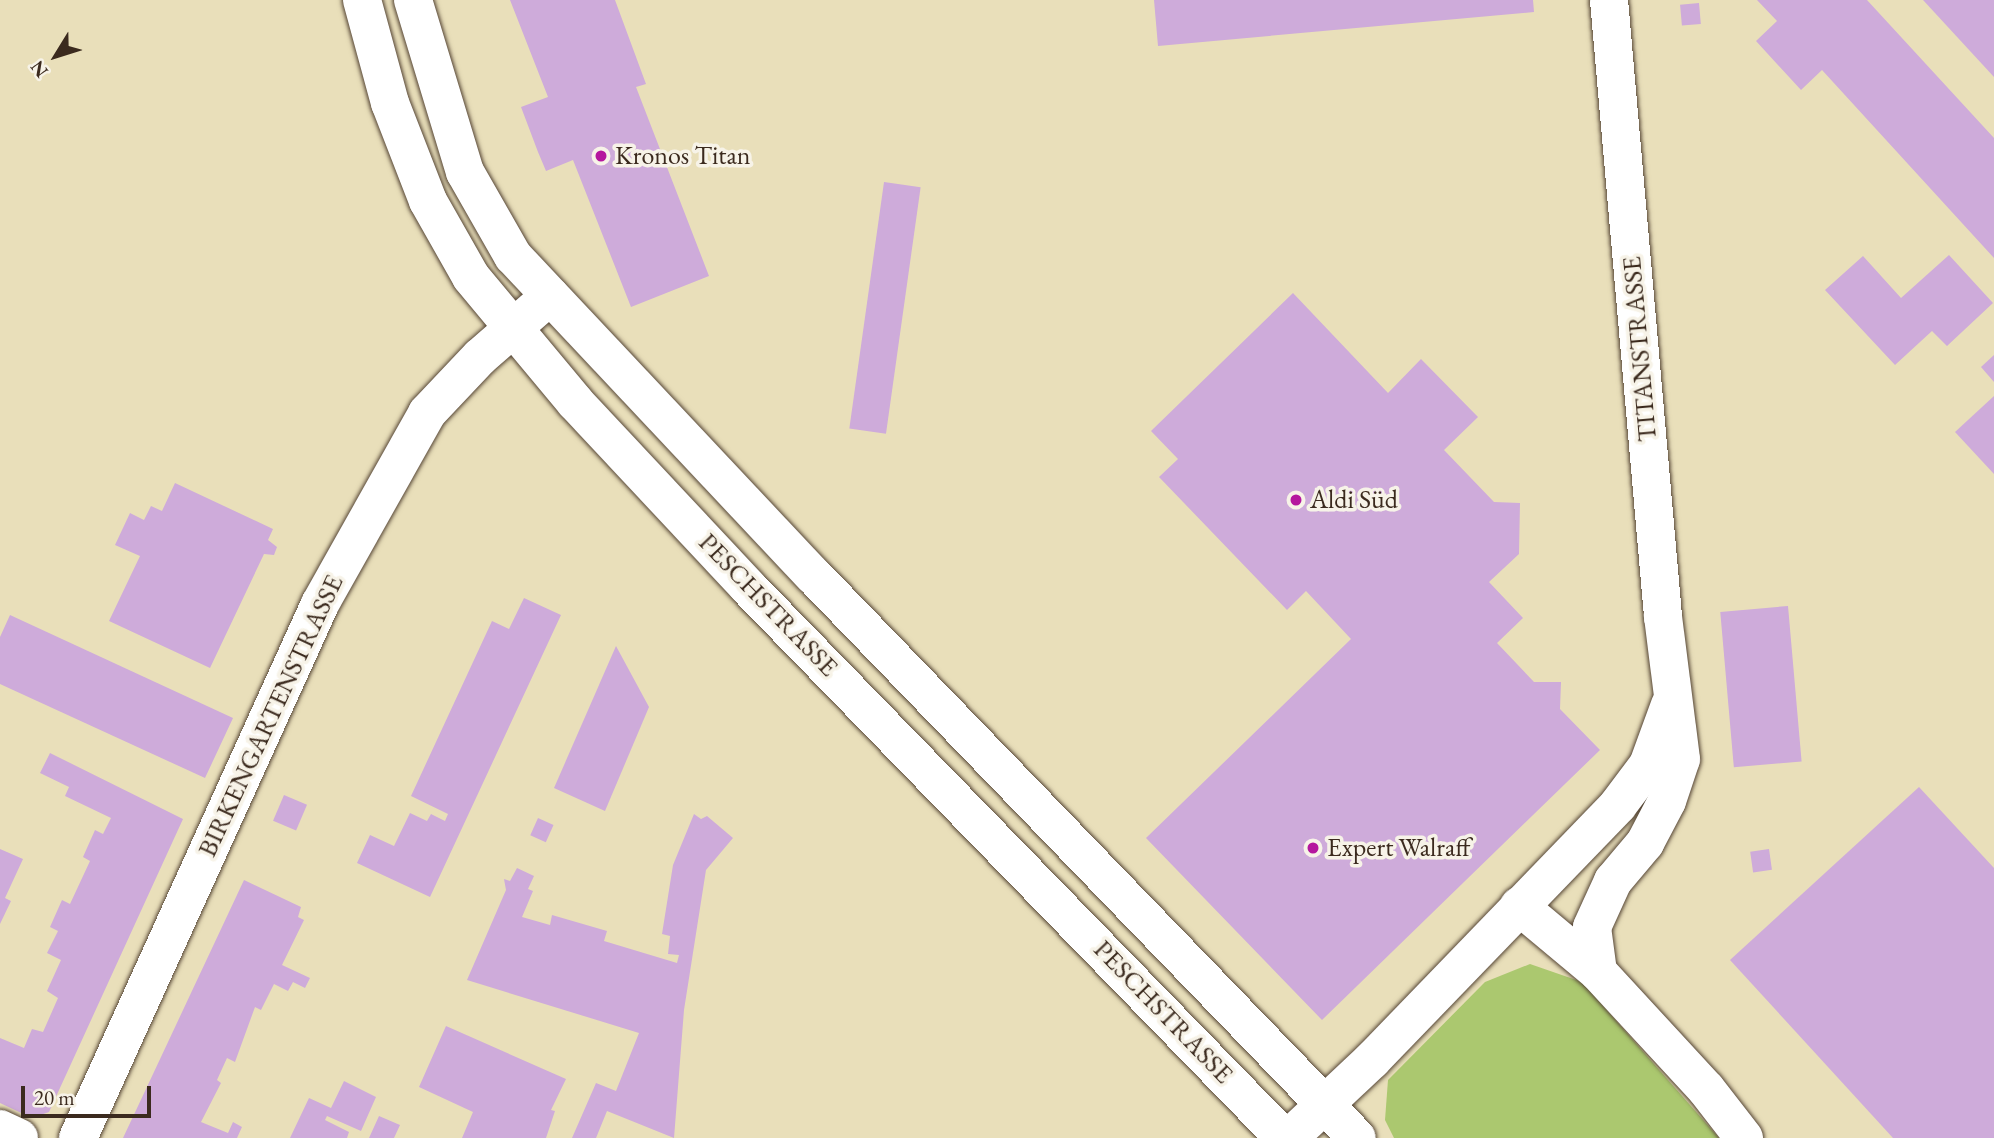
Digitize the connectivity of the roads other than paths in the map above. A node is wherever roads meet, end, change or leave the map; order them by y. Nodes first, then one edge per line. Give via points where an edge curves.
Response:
1 (362, 0) edge
2 (413, 0) edge
3 (1609, 0) edge
4 (550, 296) junction
5 (514, 327) junction
6 (1672, 698) junction
7 (1519, 906) junction
8 (1598, 972) junction
9 (1325, 1104) junction
10 (0, 1129) edge
11 (19, 1138) edge
12 (78, 1138) edge
13 (1287, 1138) edge
14 (1357, 1138) edge
15 (1744, 1138) edge

1 - 5 main road, PESCHSTRASSE via 390,103 428,201 471,276
2 - 4 main road, PESCHSTRASSE via 465,172 513,256
3 - 6 main road, TITANSTRASSE
4 - 5 main road, BIRKENGARTENSTRASSE
4 - 9 main road, PESCHSTRASSE
5 - 12 main road, BIRKENGARTENSTRASSE via 427,413 320,604
5 - 13 main road, PESCHSTRASSE via 575,402 747,586
6 - 7 main road, TITANSTRASSE via 1662,738 1648,765 1618,805
6 - 8 main road, TITANSTRASSE via 1681,759 1667,801 1645,842 1613,881 1592,927
7 - 8 main road
7 - 9 main road, TITANSTRASSE
8 - 15 main road via 1706,1089
9 - 13 main road, TITANSTRASSE
9 - 14 main road, PESCHSTRASSE
10 - 11 main road

